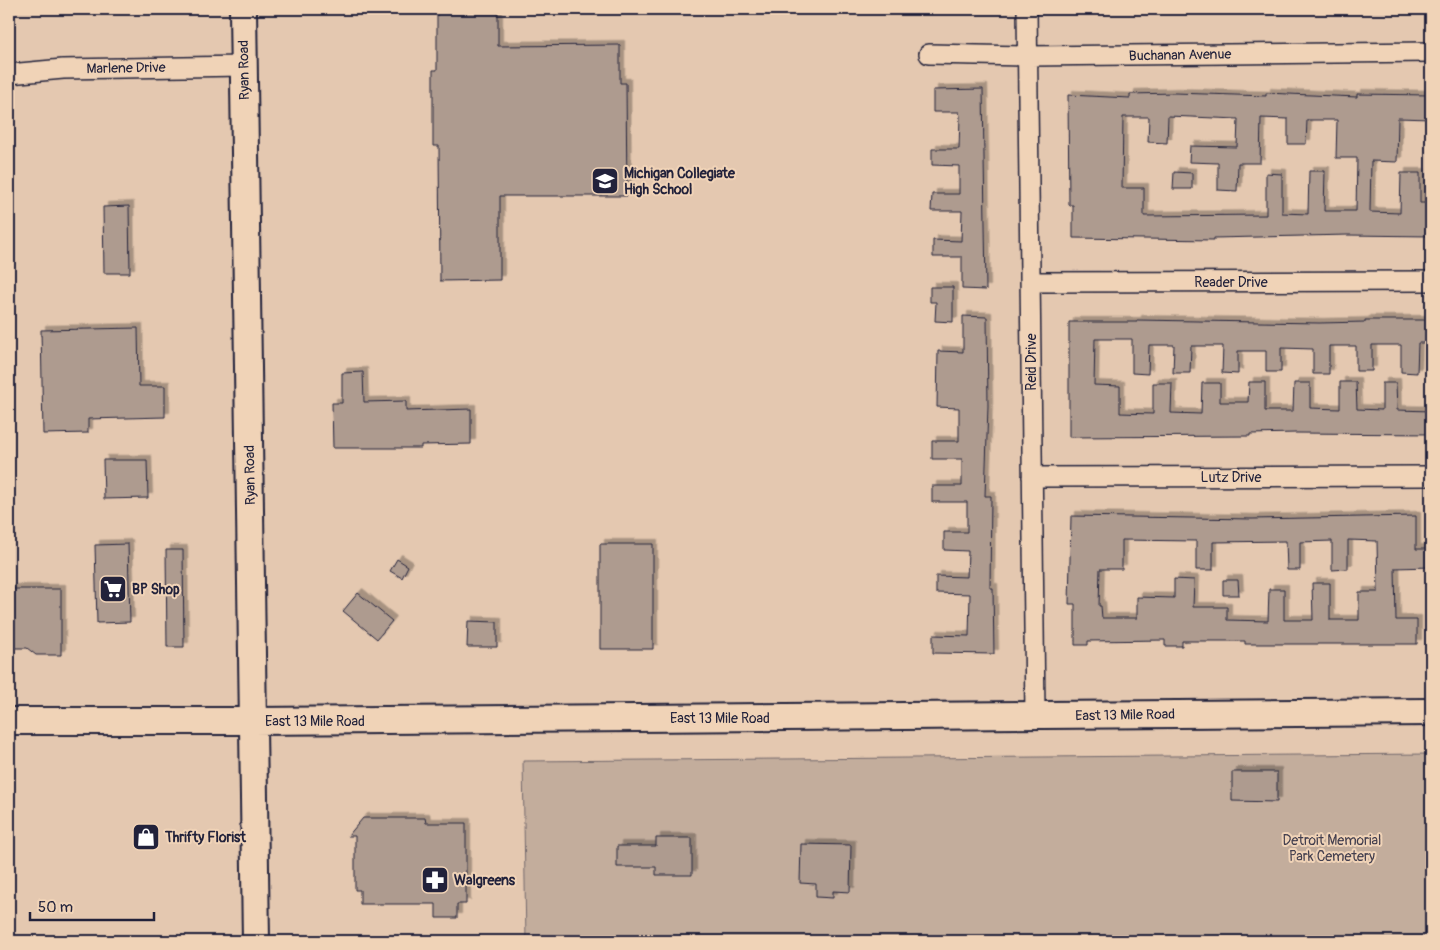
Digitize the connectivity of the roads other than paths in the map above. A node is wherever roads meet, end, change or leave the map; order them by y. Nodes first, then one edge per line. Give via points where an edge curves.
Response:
1 (243, 9) edge
2 (1027, 9) edge
3 (1431, 52) edge
4 (929, 54) dead end
5 (1029, 56) junction
6 (244, 66) junction
7 (9, 74) edge
8 (1431, 281) edge
9 (1031, 282) junction
10 (1431, 476) edge
11 (1032, 477) junction
12 (1431, 712) edge
13 (1035, 715) junction
14 (9, 721) edge
15 (253, 721) junction
16 (256, 941) edge

1 - 6 main road, Ryan Road
2 - 5 street, Reid Drive
3 - 5 street, Buchanan Avenue
4 - 5 street, Buchanan Avenue
5 - 9 street, Reid Drive
6 - 7 street, Marlene Drive via 63,69
6 - 15 main road, Ryan Road
8 - 9 street, Reader Drive
9 - 11 street, Reid Drive
10 - 11 street, Lutz Drive
11 - 13 street, Reid Drive
12 - 13 main road, East 13 Mile Road
13 - 15 main road, East 13 Mile Road
14 - 15 main road, East 13 Mile Road
15 - 16 main road, Ryan Road

